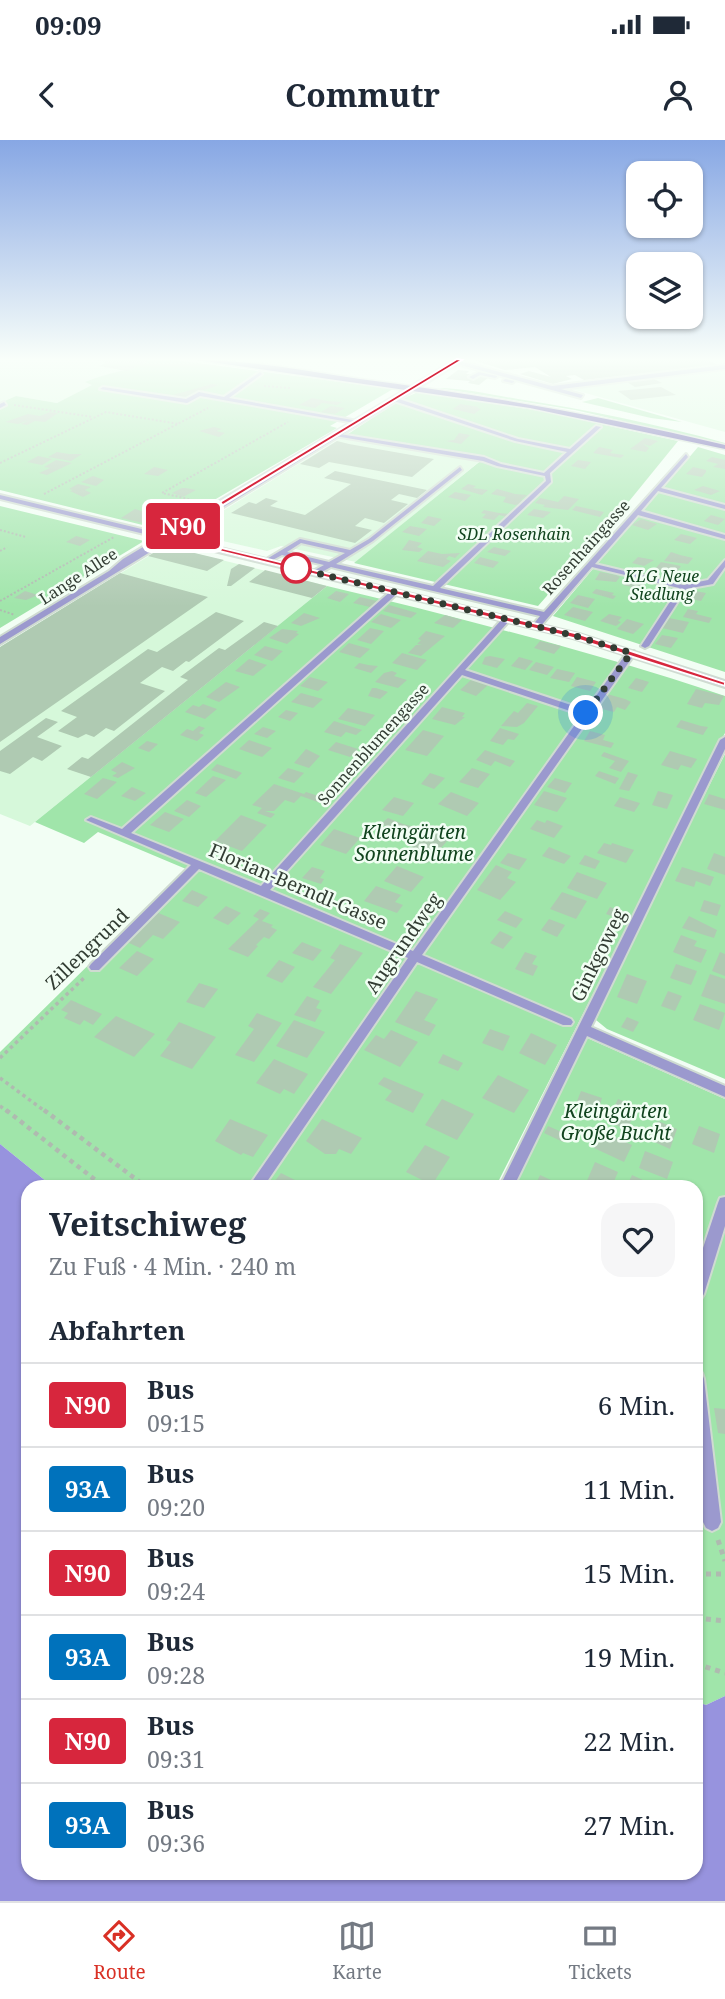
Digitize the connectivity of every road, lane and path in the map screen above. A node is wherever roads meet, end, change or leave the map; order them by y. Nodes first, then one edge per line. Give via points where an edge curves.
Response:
1 (44, 442) edge
2 (146, 442) edge
3 (252, 442) edge
4 (321, 442) edge
5 (384, 442) edge
6 (527, 442) edge
7 (580, 442) edge
8 (705, 442) edge
9 (725, 447) edge
10 (569, 451) junction
11 (686, 456) dead end
12 (0, 463) edge
13 (460, 469) dead end
14 (547, 475) junction
15 (657, 489) junction
16 (0, 497) edge
17 (27, 503) junction
18 (216, 506) junction
19 (725, 507) edge
20 (636, 512) junction
21 (126, 527) junction
22 (0, 530) edge
23 (26, 537) dead end
24 (166, 537) junction
25 (725, 537) edge
26 (8, 547) dead end
27 (0, 551) edge
28 (351, 552) junction
29 (282, 553) junction
30 (267, 561) junction
31 (725, 562) edge
32 (331, 565) junction
33 (591, 565) junction
34 (316, 573) junction
35 (683, 587) junction
36 (435, 589) junction
37 (395, 592) junction
38 (0, 601) edge
39 (0, 610) edge
40 (545, 615) junction
41 (21, 617) dead end
42 (507, 619) junction
43 (536, 626) junction
44 (0, 641) edge
45 (645, 646) dead end
46 (631, 653) junction
47 (459, 671) junction
48 (725, 684) edge
49 (586, 713) junction
50 (725, 740) edge
51 (91, 820) dead end
52 (124, 834) junction
53 (198, 864) junction
54 (263, 891) junction
55 (415, 956) junction
56 (95, 967) joint
57 (567, 1022) dead end
58 (583, 1029) junction
59 (0, 1058) edge
60 (0, 1078) edge
61 (725, 1092) edge
62 (0, 1106) edge
63 (95, 1180) edge
64 (137, 1180) edge
65 (260, 1180) edge
66 (510, 1180) edge
67 (725, 1203) edge
68 (703, 1272) edge
69 (703, 1442) edge
70 (712, 1522) dead end
71 (703, 1574) edge
72 (725, 1574) edge
73 (703, 1618) edge
74 (725, 1620) edge
75 (703, 1666) edge
76 (725, 1673) edge

1 - 12 path
2 - 17 path
3 - 18 path via 162,493
4 - 18 street, Lange Allee
5 - 14 lane
6 - 10 lane
7 - 10 lane
8 - 9 main road
10 - 14 lane
11 - 15 lane, Rosenhaingasse
13 - 28 lane
14 - 36 lane via 549,481
15 - 19 lane
15 - 20 lane, Rosenhaingasse
16 - 17 street
17 - 21 street
18 - 24 street, Lange Allee
20 - 25 lane
20 - 33 lane, Rosenhaingasse
21 - 24 street
21 - 38 path
22 - 23 path
24 - 30 street
24 - 44 street, Lange Allee
26 - 27 path
28 - 29 lane via 300,541
28 - 32 lane
29 - 30 lane
29 - 32 lane
30 - 34 street
31 - 35 lane via 714,584
32 - 34 lane
32 - 36 lane
33 - 35 lane
33 - 40 lane, Rosenhaingasse
34 - 37 street
35 - 45 lane
36 - 40 lane
37 - 42 street
37 - 52 lane
39 - 41 path
40 - 43 lane, Rosenhaingasse
42 - 43 street
42 - 47 lane, Sonnenblumengasse
43 - 46 street
46 - 48 street
46 - 49 lane, Augrundweg
47 - 49 lane
47 - 54 lane, Sonnenblumengasse
49 - 55 lane, Augrundweg
50 - 58 lane, Ginkgoweg
51 - 52 lane, Florian-Berndl-Gasse
52 - 53 lane, Florian-Berndl-Gasse
53 - 54 lane, Florian-Berndl-Gasse
53 - 56 lane, Zillengrund
54 - 55 lane, Florian-Berndl-Gasse
55 - 57 lane, Florian-Berndl-Gasse
55 - 65 lane, Augrundweg
56 - 59 path, Zillengrund
58 - 61 lane
58 - 66 lane, Ginkgoweg
60 - 64 path
62 - 63 path
67 - 68 lane
69 - 70 lane
71 - 72 path
73 - 74 path
75 - 76 path

